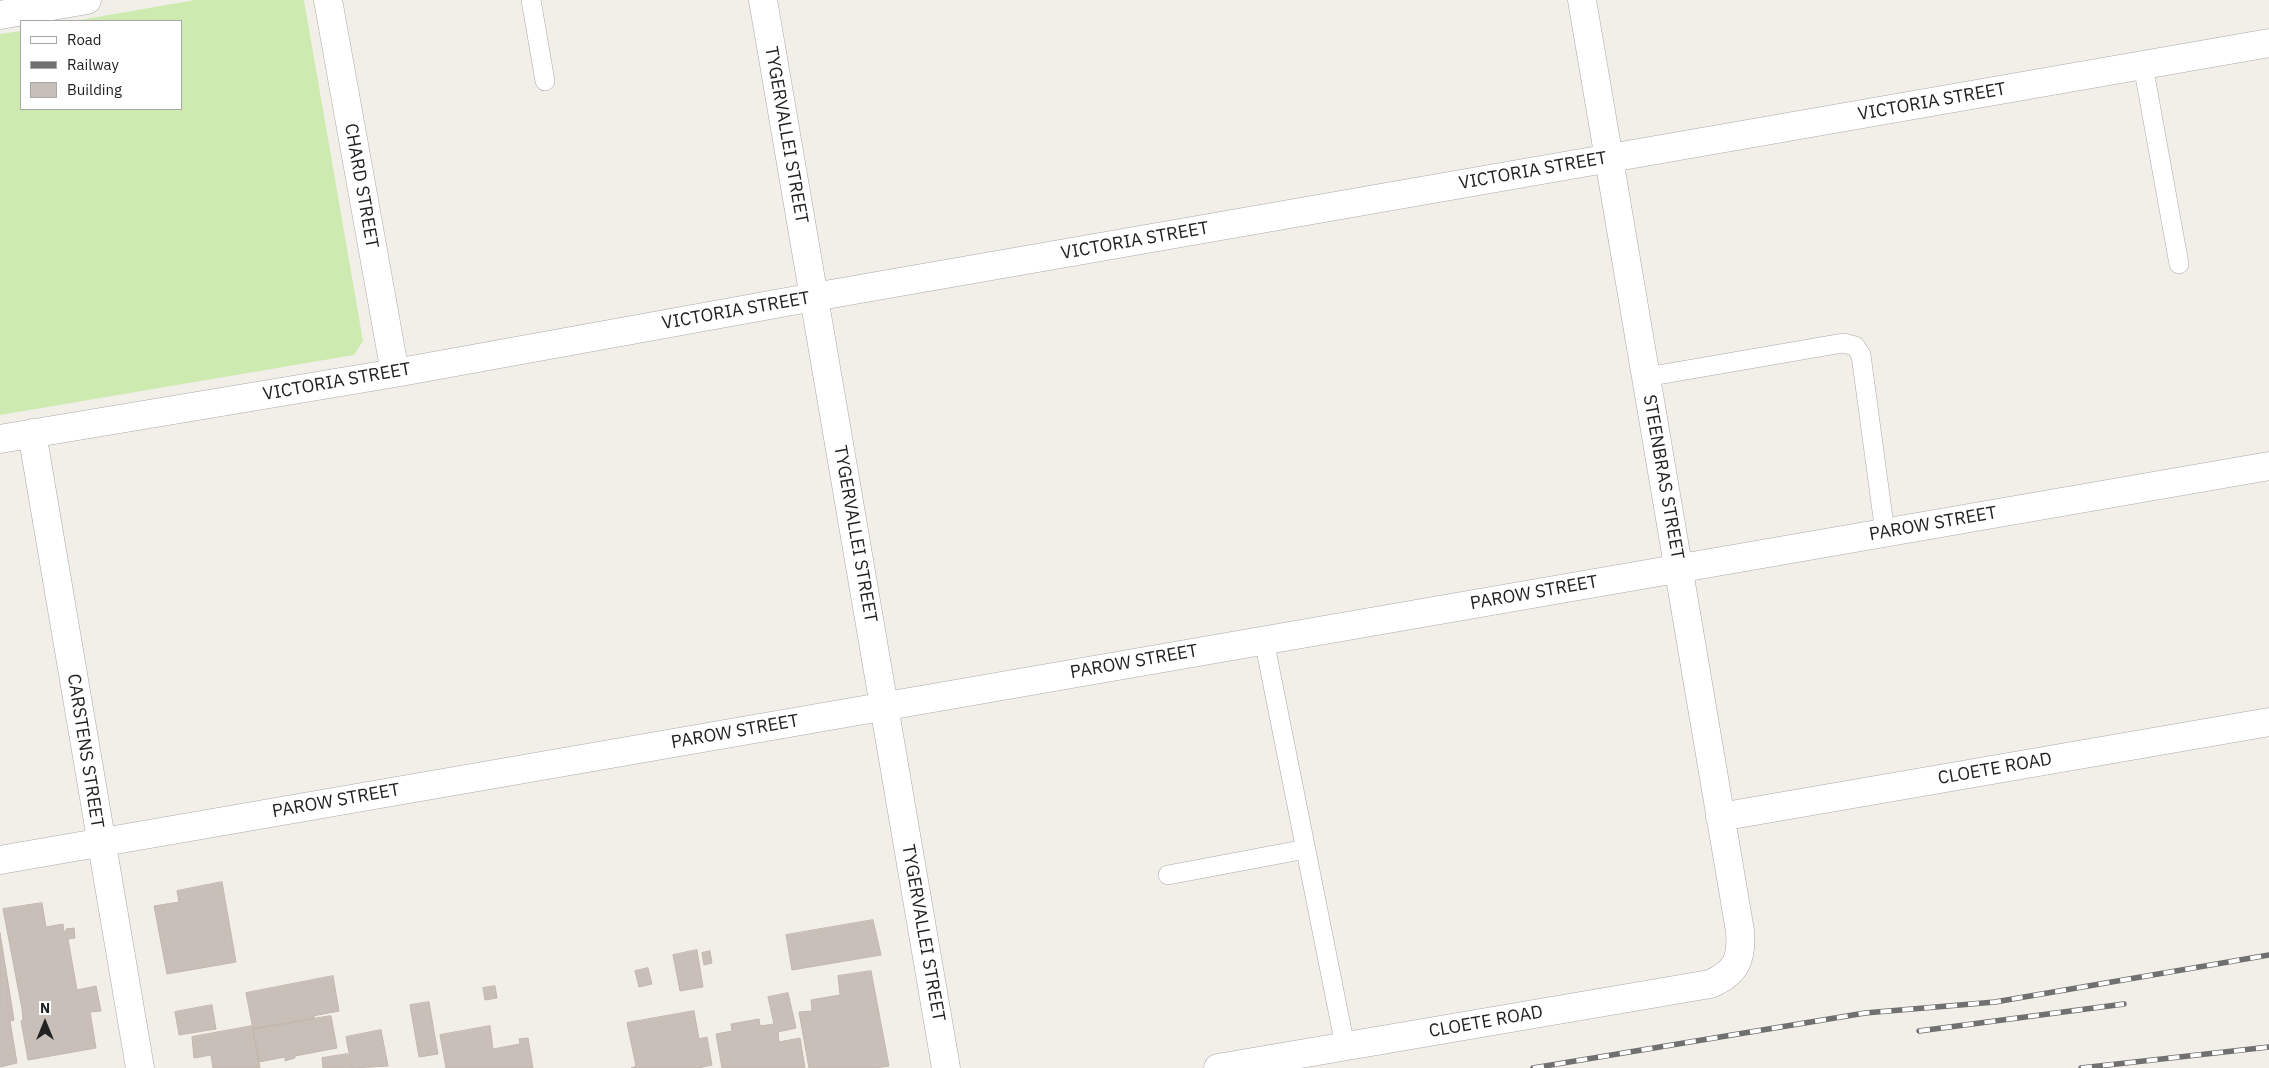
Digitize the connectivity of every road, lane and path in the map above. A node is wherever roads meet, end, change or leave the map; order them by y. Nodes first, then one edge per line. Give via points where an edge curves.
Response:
1 (87, 0) edge
2 (328, 0) edge
3 (531, 0) edge
4 (763, 0) edge
5 (1582, 0) edge
6 (0, 15) edge
7 (2269, 43) edge
8 (2143, 65) junction
9 (545, 82) dead end
10 (1609, 158) junction
11 (2179, 264) dead end
12 (814, 297) junction
13 (395, 372) junction
14 (1646, 377) junction
15 (32, 433) junction
16 (0, 439) edge
17 (2269, 466) edge
18 (1885, 533) junction
19 (1678, 568) junction
20 (1264, 640) junction
21 (885, 706) junction
22 (2269, 722) edge
23 (1720, 817) junction
24 (101, 842) junction
25 (1306, 849) junction
26 (0, 860) edge
27 (1168, 874) dead end
28 (1740, 955) joint
29 (1345, 1046) junction
30 (140, 1068) edge
31 (946, 1068) edge
32 (1218, 1068) edge

1 - 6 street
2 - 13 street, CHARD STREET
3 - 9 lane
4 - 12 street, TYGERVALLEI STREET
5 - 10 street, STEENBRAS STREET
7 - 8 street, VICTORIA STREET
8 - 10 street, VICTORIA STREET
8 - 11 lane
10 - 12 street, VICTORIA STREET
10 - 14 street, STEENBRAS STREET
12 - 13 street, VICTORIA STREET
12 - 21 street, TYGERVALLEI STREET
13 - 15 street, VICTORIA STREET
14 - 18 lane via 1843,343 1855,346 1861,355
14 - 19 street, STEENBRAS STREET
15 - 16 street, VICTORIA STREET
15 - 24 street, CARSTENS STREET
17 - 18 street, PAROW STREET
18 - 19 street, PAROW STREET
19 - 20 street, PAROW STREET
19 - 23 street, STEENBRAS STREET
20 - 21 street, PAROW STREET
20 - 25 lane
21 - 24 street, PAROW STREET
21 - 31 street, TYGERVALLEI STREET
22 - 23 street, CLOETE ROAD
23 - 28 street, STEENBRAS STREET via 1740,931
24 - 26 street, PAROW STREET
24 - 30 street, CARSTENS STREET
25 - 27 lane
25 - 29 lane
28 - 29 street, CLOETE ROAD via 1724,978 1710,984
29 - 32 street, CLOETE ROAD

